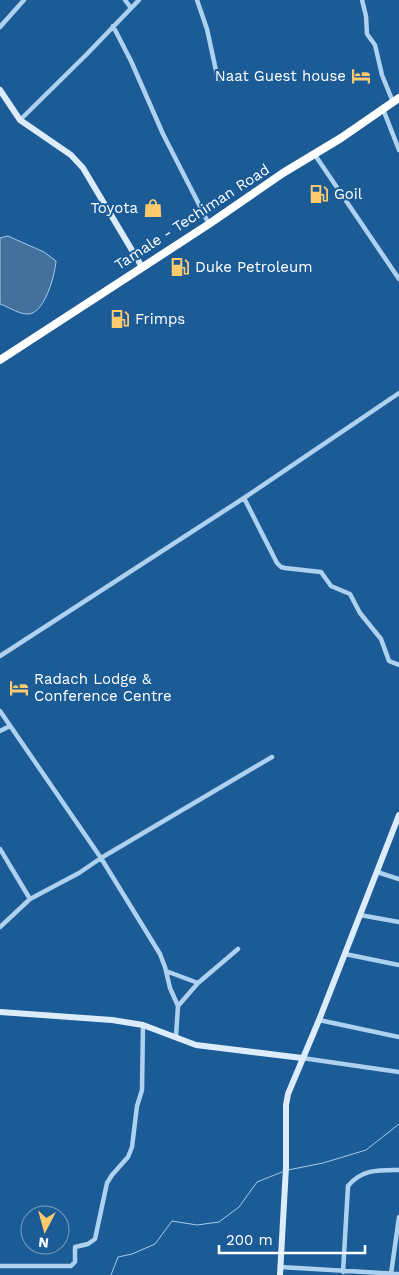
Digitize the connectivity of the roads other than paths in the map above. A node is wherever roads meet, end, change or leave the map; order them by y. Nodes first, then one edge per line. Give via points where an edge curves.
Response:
1 (24, 0) edge
2 (125, 0) edge
3 (139, 0) edge
4 (197, 0) edge
5 (362, 0) edge
6 (131, 8) junction
7 (113, 26) junction
8 (0, 27) edge
9 (218, 80) dead end
10 (0, 90) edge
11 (396, 100) edge
12 (383, 109) junction
13 (20, 120) junction
14 (399, 150) edge
15 (315, 155) junction
16 (209, 224) junction
17 (142, 266) junction
18 (399, 279) edge
19 (0, 360) edge
20 (399, 393) edge
21 (244, 498) junction
22 (0, 656) edge
23 (399, 665) edge
24 (0, 711) edge
25 (10, 726) junction
26 (0, 731) edge
27 (272, 757) dead end
28 (399, 815) edge
29 (0, 849) edge
30 (101, 858) junction
31 (377, 872) junction
32 (399, 879) edge
33 (30, 899) junction
34 (360, 915) junction
35 (399, 922) edge
36 (0, 927) edge
37 (238, 949) dead end
38 (345, 954) junction
39 (399, 965) edge
40 (166, 971) junction
41 (198, 983) junction
42 (178, 1006) junction
43 (0, 1012) edge
44 (319, 1020) junction
45 (143, 1025) junction
46 (176, 1036) junction
47 (399, 1037) edge
48 (302, 1058) junction
49 (399, 1072) edge
50 (399, 1170) edge
51 (399, 1218) edge
52 (0, 1266) edge
53 (280, 1266) junction
54 (343, 1272) junction
55 (391, 1274) junction
56 (399, 1274) edge
57 (280, 1275) edge

1 - 8 street
2 - 6 street
3 - 6 street
4 - 9 street
5 - 11 street via 367,34 375,45 382,75
6 - 7 street
7 - 13 street
7 - 16 street
10 - 13 street
11 - 12 highway, Tamale - Techiman Road
12 - 14 street
12 - 15 highway, Tamale - Techiman Road
13 - 17 street via 71,155 83,168
15 - 16 highway, Tamale - Techiman Road
15 - 18 street
16 - 17 highway, Tamale - Techiman Road
17 - 19 highway, Tamale - Techiman Road
20 - 21 street
21 - 22 street
21 - 23 street via 277,562 285,568 321,572 331,586 350,594 360,613 381,639 389,660
24 - 25 street
25 - 26 street
25 - 30 street
27 - 30 street
28 - 31 street
29 - 33 street
30 - 33 street
30 - 40 street via 160,954
31 - 32 street
31 - 34 street
33 - 36 street
34 - 35 street
34 - 38 street
37 - 41 street
38 - 39 street
38 - 44 street
40 - 41 street
40 - 42 street
41 - 42 street
42 - 46 street
43 - 45 street
44 - 47 street
44 - 48 street
45 - 46 street
45 - 52 street via 142,1090 132,1147 107,1183 95,1239 75,1247 75,1262 70,1266
46 - 48 street via 196,1045
48 - 49 street
48 - 53 street via 286,1104
50 - 54 street via 374,1170 355,1178 348,1186
51 - 55 street
53 - 54 street
53 - 57 street
54 - 55 street
55 - 56 street

